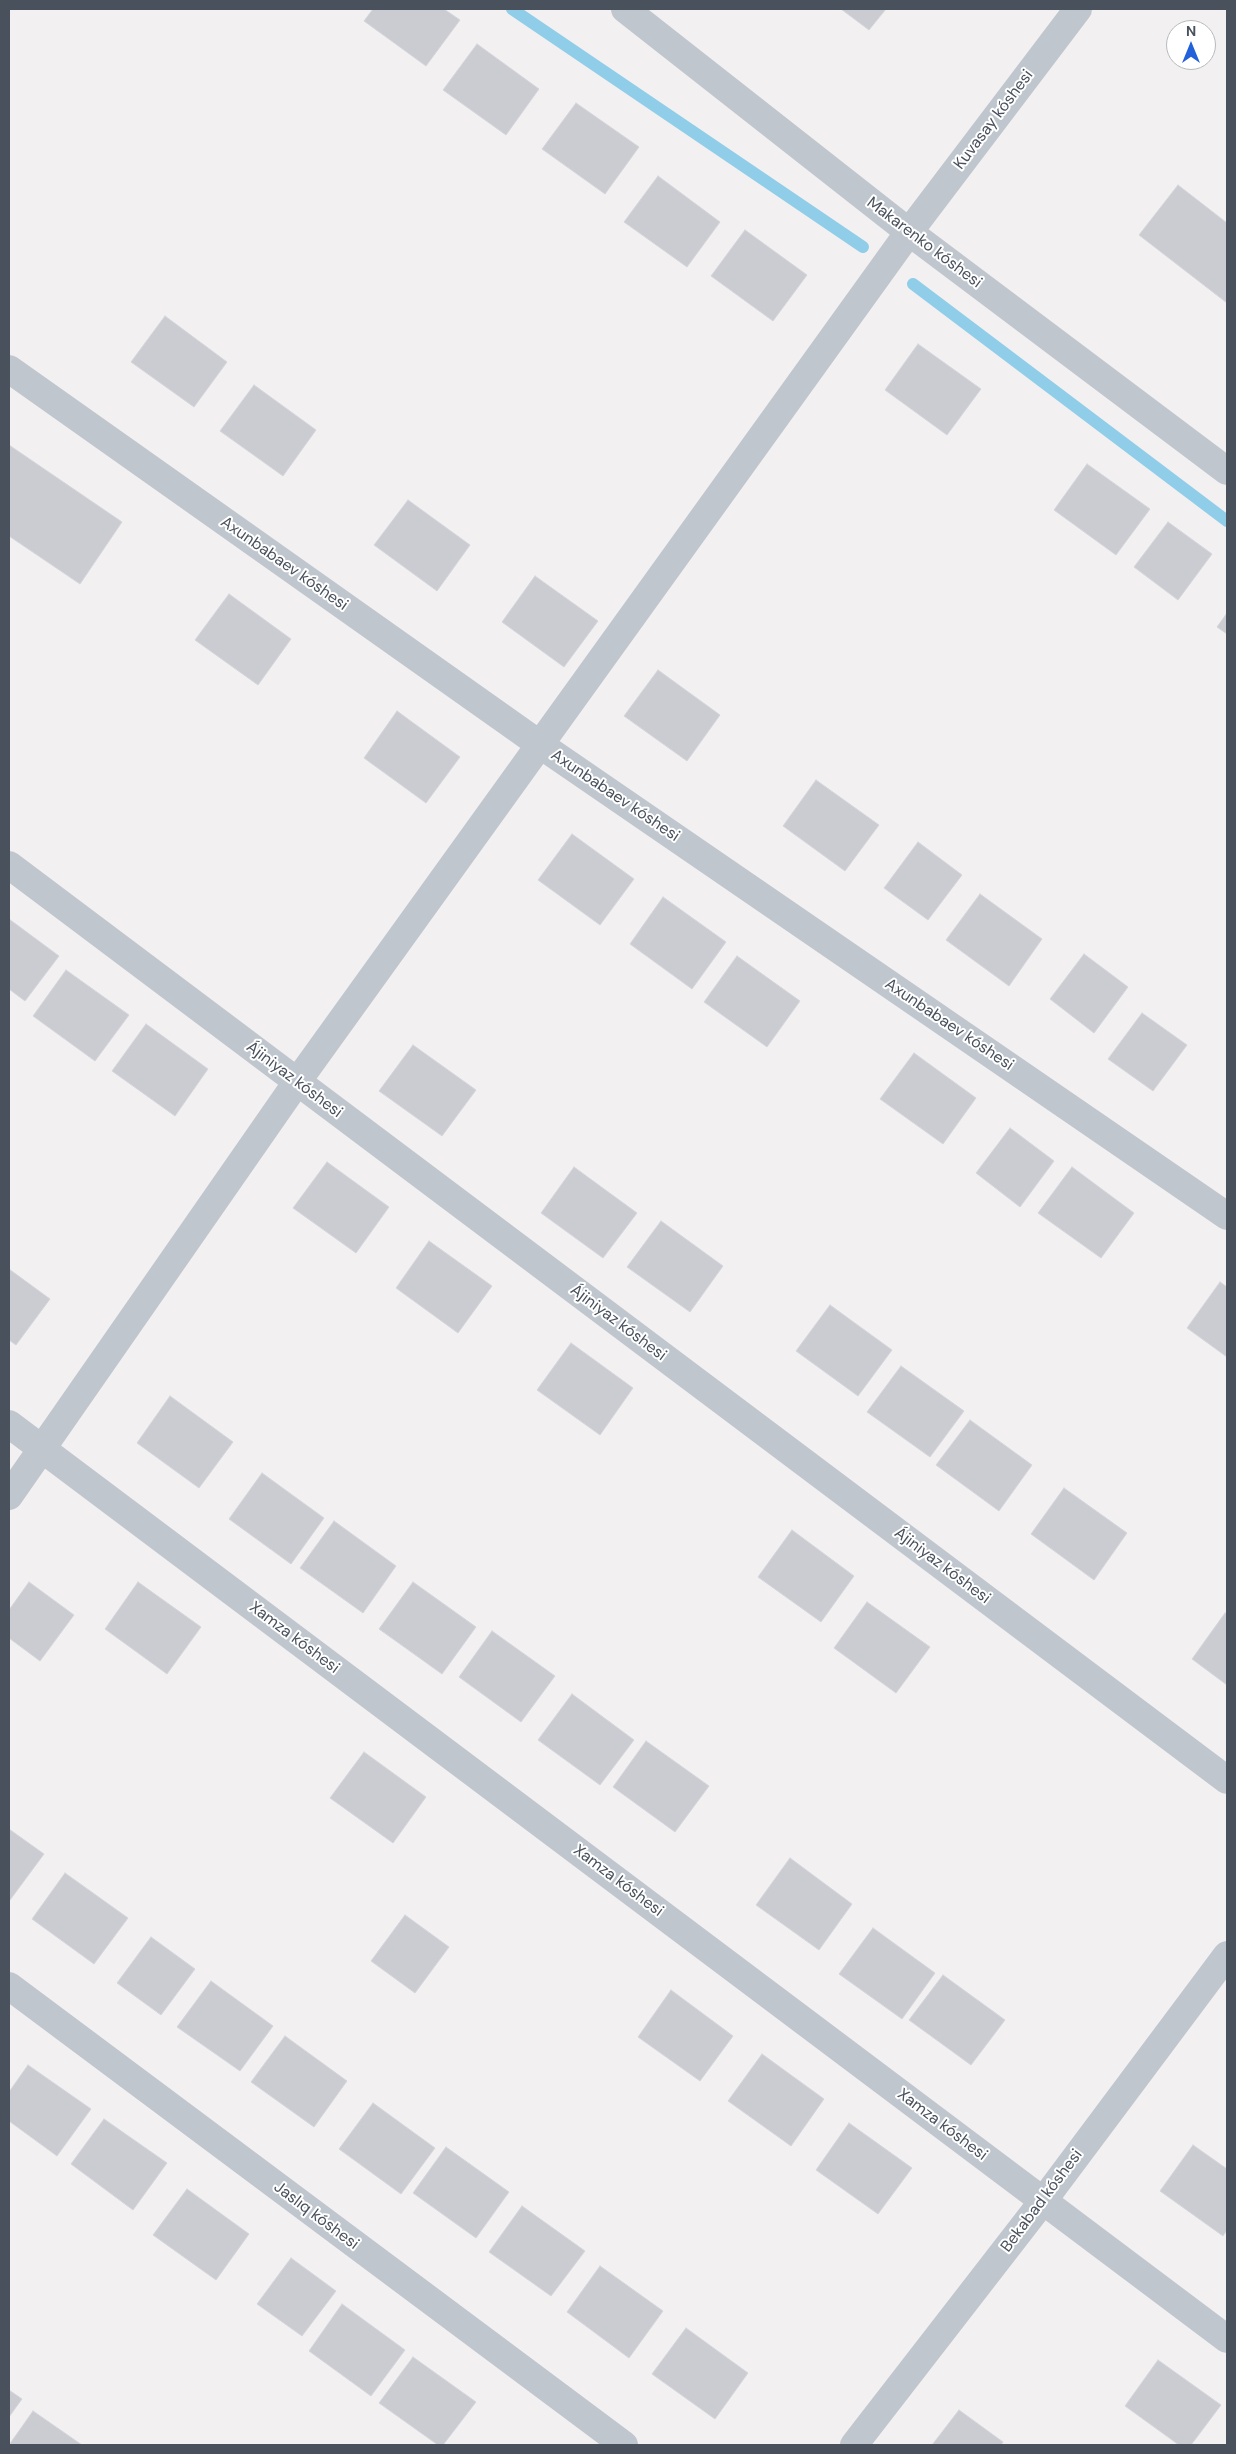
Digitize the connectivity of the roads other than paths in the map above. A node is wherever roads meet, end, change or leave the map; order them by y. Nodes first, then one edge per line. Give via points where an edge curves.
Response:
1 (625, 9) edge
2 (1078, 9) edge
3 (909, 232) junction
4 (9, 369) edge
5 (1227, 471) edge
6 (542, 746) junction
7 (9, 865) edge
8 (297, 1082) junction
9 (1227, 1216) edge
10 (9, 1424) edge
11 (42, 1448) junction
12 (9, 1496) edge
13 (1227, 1780) edge
14 (1227, 1956) edge
15 (9, 1986) edge
16 (1043, 2201) junction
17 (1227, 2339) edge
18 (624, 2445) edge
19 (854, 2445) edge

1 - 3 street, Makarenko kóshesi
2 - 3 street, Kuvasay kóshesi
3 - 5 street, Makarenko kóshesi
3 - 6 street, Kuvasay kóshesi
4 - 6 street, Axunbabaev kóshesi
6 - 8 street, Kuvasay kóshesi
6 - 9 street, Axunbabaev kóshesi
7 - 8 street, Ájiniyaz kóshesi
8 - 11 street, Kuvasay kóshesi
8 - 13 street, Ájiniyaz kóshesi
10 - 11 street, Xamza kóshesi
11 - 12 street, Kuvasay kóshesi
11 - 16 street, Xamza kóshesi
14 - 16 street, Bekabad kóshesi
15 - 18 street, Jaslıq kóshesi
16 - 17 street, Xamza kóshesi
16 - 19 street, Bekabad kóshesi

